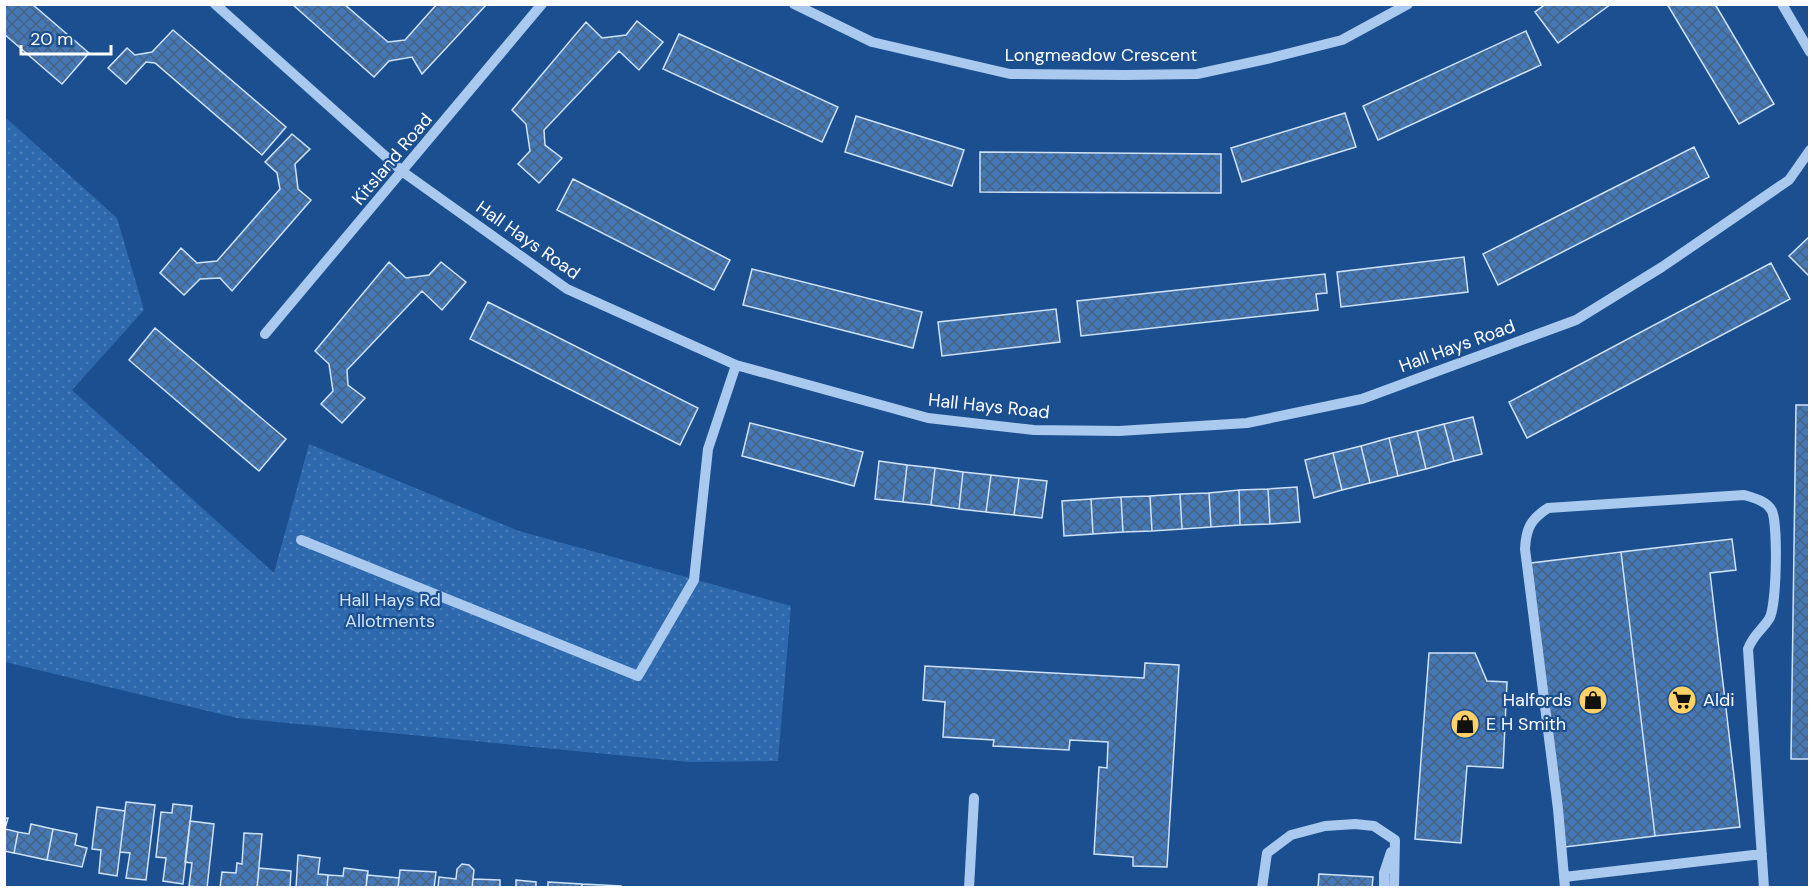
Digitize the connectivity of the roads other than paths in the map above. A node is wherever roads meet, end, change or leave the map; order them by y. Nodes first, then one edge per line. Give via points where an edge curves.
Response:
1 (215, 4) edge
2 (542, 4) edge
3 (794, 4) edge
4 (1408, 4) edge
5 (1782, 4) edge
6 (1809, 52) edge
7 (1809, 150) edge
8 (403, 172) junction
9 (265, 334) dead end
10 (736, 366) junction
11 (301, 540) dead end
12 (974, 798) dead end
13 (1395, 840) junction
14 (1762, 854) junction
15 (1564, 882) edge
16 (969, 888) edge
17 (1262, 888) edge
18 (1384, 888) edge
19 (1394, 888) edge
20 (1764, 888) edge

1 - 8 street, Hall Hays Road
2 - 8 street, Kitsland Road
3 - 4 street, Longmeadow Crescent via 872,42 1010,74 1124,75 1197,74 1342,40
5 - 6 street
7 - 10 street, Hall Hays Road via 1789,180 1576,320 1362,399 1247,423 1119,431 1034,430 928,418
8 - 9 street, Kitsland Road
8 - 10 street, Hall Hays Road via 567,289
10 - 11 street via 708,448 694,580 638,676
12 - 16 street
13 - 17 street via 1374,826 1355,824 1325,826 1291,835 1267,853
13 - 18 street via 1384,873
13 - 19 street
14 - 15 street
14 - 15 street via 1748,649 1774,606 1771,510 1760,500 1744,495 1548,508 1532,518 1525,549
14 - 20 street

